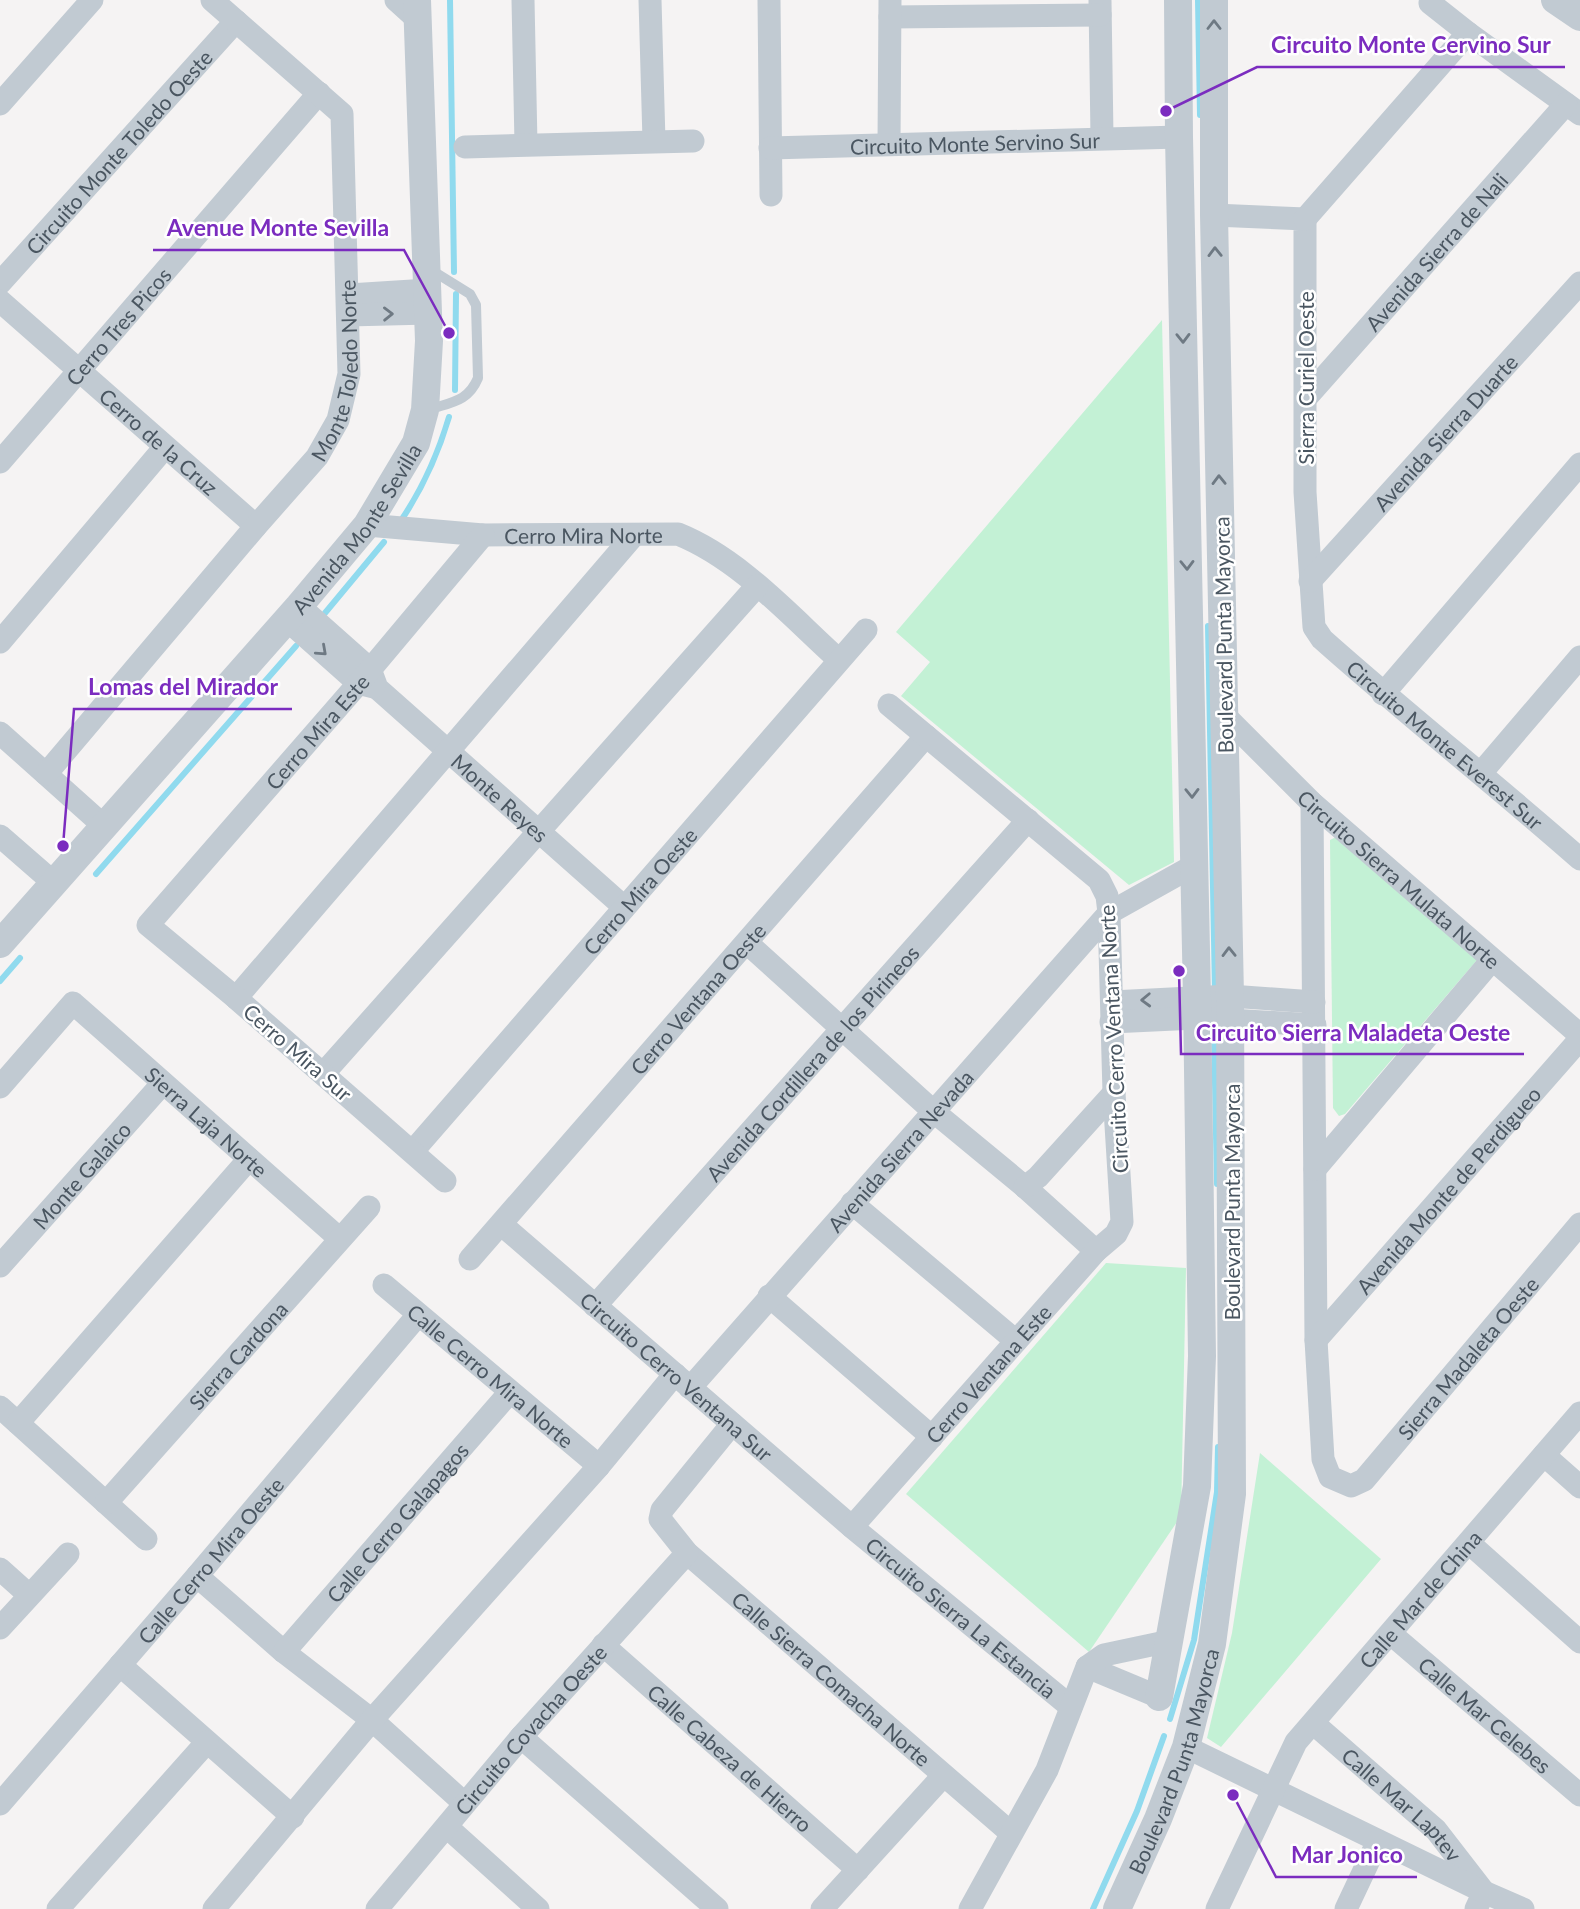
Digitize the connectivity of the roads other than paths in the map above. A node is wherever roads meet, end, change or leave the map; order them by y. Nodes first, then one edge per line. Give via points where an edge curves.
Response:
1 (92, 0) edge
2 (212, 0) edge
3 (396, 0) edge
4 (523, 0) edge
5 (650, 0) edge
6 (769, 0) edge
7 (1178, 0) edge
8 (1214, 0) edge
9 (1555, 0) edge
10 (1430, 2) dead end
11 (1100, 7) edge
12 (417, 9) edge
13 (890, 9) edge
14 (1580, 17) edge
15 (236, 20) junction
16 (1468, 33) junction
17 (319, 93) junction
18 (0, 104) edge
19 (1573, 109) edge
20 (1179, 136) junction
21 (1102, 137) junction
22 (654, 141) junction
23 (694, 141) dead end
24 (889, 143) junction
25 (526, 144) junction
26 (465, 147) dead end
27 (771, 148) junction
28 (1215, 182) junction
29 (1180, 184) junction
30 (772, 195) dead end
31 (1214, 215) junction
32 (1305, 219) junction
33 (0, 283) edge
34 (1580, 283) edge
35 (428, 290) junction
36 (0, 301) edge
37 (348, 305) junction
38 (79, 369) junction
39 (1306, 398) junction
40 (425, 410) junction
41 (165, 447) junction
42 (0, 462) edge
43 (1580, 464) edge
44 (367, 525) junction
45 (256, 526) junction
46 (483, 535) junction
47 (634, 535) junction
48 (1310, 582) junction
49 (757, 586) junction
50 (293, 612) junction
51 (1314, 627) joint
52 (866, 629) dead end
53 (0, 642) edge
54 (1580, 657) edge
55 (839, 660) junction
56 (369, 680) junction
57 (1383, 694) junction
58 (889, 705) dead end
59 (1224, 715) junction
60 (0, 733) edge
61 (926, 736) junction
62 (450, 752) junction
63 (1481, 773) junction
64 (46, 774) junction
65 (1312, 803) junction
66 (1028, 820) junction
67 (104, 826) junction
68 (540, 832) junction
69 (0, 836) edge
70 (1578, 854) edge
71 (1193, 866) junction
72 (54, 883) junction
73 (624, 907) junction
74 (1110, 914) junction
75 (148, 925) joint
76 (747, 943) junction
77 (0, 944) edge
78 (1492, 960) junction
79 (236, 998) junction
80 (1196, 1008) junction
81 (1231, 1008) junction
82 (1111, 1012) junction
83 (1314, 1013) junction
84 (842, 1029) junction
85 (1580, 1037) edge
86 (323, 1074) junction
87 (163, 1083) junction
88 (0, 1087) edge
89 (1114, 1093) junction
90 (933, 1111) junction
91 (413, 1151) junction
92 (248, 1159) junction
93 (1315, 1169) junction
94 (445, 1181) dead end
95 (1025, 1187) junction
96 (852, 1203) junction
97 (369, 1207) dead end
98 (1122, 1222) joint
99 (1580, 1224) edge
100 (502, 1225) junction
101 (340, 1239) junction
102 (1096, 1251) junction
103 (470, 1259) dead end
104 (0, 1266) edge
105 (384, 1285) dead end
106 (769, 1296) junction
107 (595, 1306) junction
108 (418, 1315) junction
109 (1316, 1340) junction
110 (1016, 1341) junction
111 (682, 1381) junction
112 (510, 1392) junction
113 (0, 1407) edge
114 (1580, 1413) edge
115 (18, 1423) junction
116 (732, 1424) junction
117 (932, 1437) junction
118 (1544, 1455) junction
119 (598, 1466) junction
120 (1580, 1487) edge
121 (106, 1503) junction
122 (852, 1527) junction
123 (146, 1539) dead end
124 (1468, 1543) junction
125 (687, 1553) junction
126 (68, 1554) dead end
127 (0, 1569) edge
128 (197, 1576) junction
129 (29, 1595) junction
130 (0, 1628) edge
131 (1391, 1634) junction
132 (1170, 1641) junction
133 (1580, 1642) edge
134 (603, 1645) junction
135 (284, 1652) junction
136 (120, 1665) junction
137 (1087, 1667) junction
138 (1159, 1697) joint
139 (1071, 1707) junction
140 (372, 1720) junction
141 (1313, 1723) junction
142 (521, 1737) junction
143 (206, 1742) junction
144 (1186, 1747) junction
145 (943, 1776) junction
146 (1272, 1790) junction
147 (1580, 1795) edge
148 (464, 1803) junction
149 (0, 1804) edge
150 (293, 1817) junction
151 (447, 1828) junction
152 (1010, 1833) junction
153 (1378, 1841) junction
154 (858, 1870) junction
155 (1480, 1901) edge
156 (58, 1909) edge
157 (214, 1909) edge
158 (377, 1909) edge
159 (538, 1909) edge
160 (717, 1909) edge
161 (822, 1909) edge
162 (970, 1909) edge
163 (1117, 1909) edge
164 (1217, 1909) edge
165 (1346, 1909) edge
166 (1524, 1909) edge

1 - 18 street
2 - 15 street, Monte Toledo Norte
3 - 12 street
4 - 25 street
5 - 22 street
6 - 27 street
7 - 20 street, Boulevard Punta Mayorca
28 -> 8 street, Boulevard Punta Mayorca
9 - 14 street
10 - 16 street
11 - 13 street
11 - 21 street
12 - 35 street, Avenida Monte Sevilla
13 - 24 street
15 - 17 street, Monte Toledo Norte
15 - 33 street, Circuito Monte Toledo Oeste
16 - 19 street
16 - 32 street
17 - 37 street, Monte Toledo Norte via 342,114
17 - 38 street, Cerro Tres Picos
19 - 39 street, Avenida Sierra de Nali
20 - 21 street, Circuito Monte Servino Sur
20 - 29 street, Boulevard Punta Mayorca
21 - 24 street, Circuito Monte Servino Sur
22 - 23 street
22 - 25 street
24 - 27 street, Circuito Monte Servino Sur
25 - 26 street
27 - 30 street
28 - 29 street
28 - 31 street, Boulevard Punta Mayorca
29 -> 71 street, Boulevard Punta Mayorca
31 - 32 street
59 -> 31 street, Boulevard Punta Mayorca
32 - 39 street, Sierra Curiel Oeste
34 - 48 street, Avenida Sierra Duarte
35 - 37 street
35 - 40 street, Avenida Monte Sevilla
35 - 40 lane via 470,294 476,305 478,378 464,399
36 - 38 street, Cerro de la Cruz
37 - 45 street, Monte Toledo Norte via 349,374 338,419 317,457
38 - 41 street, Cerro de la Cruz
38 - 42 street, Cerro Tres Picos
39 - 48 street, Sierra Curiel Oeste
40 - 44 street, Avenida Monte Sevilla via 416,443
41 - 45 street, Cerro de la Cruz
41 - 53 street
43 - 57 street
44 - 46 street, Cerro Mira Norte
44 - 50 street, Avenida Monte Sevilla
45 - 64 street, Monte Toledo Norte
46 - 47 street, Cerro Mira Norte
46 - 56 street, Cerro Mira Este
47 - 49 street, Cerro Mira Norte via 678,534 703,544
47 - 62 street
48 - 51 street, Sierra Curiel Oeste
49 - 55 street, Cerro Mira Norte
49 - 68 street
50 - 56 street, Monte Reyes
50 - 67 street, Avenida Monte Sevilla
51 - 57 street, Circuito Monte Everest Sur
52 - 55 street, Cerro Mira Oeste
54 - 63 street
55 - 73 street, Cerro Mira Oeste
56 - 62 street, Monte Reyes
56 - 75 street, Cerro Mira Este
57 - 63 street, Circuito Monte Everest Sur
58 - 61 street, Circuito Cerro Ventana Norte
59 - 65 street, Circuito Sierra Mulata Norte
81 -> 59 street, Boulevard Punta Mayorca
60 - 64 street
61 - 66 street, Circuito Cerro Ventana Norte
61 - 76 street, Cerro Ventana Oeste
62 - 68 street, Monte Reyes
62 - 79 street
63 - 70 street, Circuito Monte Everest Sur
64 - 67 street
65 - 78 street, Circuito Sierra Mulata Norte
65 - 83 street
66 - 74 street, Circuito Cerro Ventana Norte via 1099,880
66 - 84 street, Avenida Cordillera de los Pirineos
67 - 72 street, Avenida Monte Sevilla
68 - 73 street, Monte Reyes
68 - 86 street
69 - 72 street
71 - 74 street, Avenida Sierra Nevada
71 - 80 street, Boulevard Punta Mayorca
72 - 77 street, Avenida Monte Sevilla
73 - 91 street, Cerro Mira Oeste
74 - 82 street, Circuito Cerro Ventana Norte
74 - 90 street, Avenida Sierra Nevada
75 - 79 street, Cerro Mira Sur
76 - 84 street
76 - 100 street, Cerro Ventana Oeste
78 - 85 street, Circuito Sierra Mulata Norte
78 - 93 street
79 - 86 street, Cerro Mira Sur
80 - 81 street
80 - 82 street
80 - 132 street, Boulevard Punta Mayorca via 1202,1356 1197,1486
81 - 83 street
81 - 144 street, Boulevard Punta Mayorca via 1232,1494 1212,1644
82 - 89 street, Circuito Cerro Ventana Norte
83 - 93 street
84 - 90 street
84 - 107 street, Avenida Cordillera de los Pirineos
85 - 109 street, Avenida Monte de Perdigueo
86 - 91 street, Cerro Mira Sur
87 - 88 street, Sierra Laja Norte via 73,1003
87 - 92 street, Sierra Laja Norte
87 - 104 street, Monte Galaico
89 - 95 street
89 - 98 street, Circuito Cerro Ventana Norte
90 - 95 street
90 - 96 street, Avenida Sierra Nevada
91 - 94 street, Cerro Mira Sur
92 - 101 street, Sierra Laja Norte
92 - 115 street
93 - 109 street
95 - 102 street
96 - 106 street, Avenida Sierra Nevada
96 - 110 street
97 - 101 street, Sierra Cardona
98 - 102 street, Cerro Ventana Este via 1116,1234
99 - 109 street, Sierra Madaleta Oeste via 1364,1480 1352,1486 1330,1477 1323,1459
100 - 103 street, Cerro Ventana Oeste
100 - 107 street, Circuito Cerro Ventana Sur
101 - 121 street, Sierra Cardona
102 - 110 street, Cerro Ventana Este
105 - 108 street, Calle Cerro Mira Norte
106 - 111 street, Avenida Sierra Nevada
106 - 117 street
107 - 111 street, Circuito Cerro Ventana Sur
108 - 112 street, Calle Cerro Mira Norte
108 - 128 street, Calle Cerro Mira Oeste
110 - 117 street, Cerro Ventana Este
111 - 116 street, Circuito Cerro Ventana Sur
111 - 119 street, Avenida Sierra Nevada
112 - 119 street, Calle Cerro Mira Norte
112 - 135 street, Calle Cerro Galapagos
113 - 115 street
114 - 118 street, Calle Mar de China
115 - 121 street
116 - 122 street, Circuito Cerro Ventana Sur
116 - 125 street, Calle Sierra Comacha Norte via 662,1510 660,1519
117 - 122 street, Cerro Ventana Este
118 - 120 street
118 - 124 street, Calle Mar de China
119 - 140 street, Avenida Sierra Nevada
121 - 123 street
122 - 139 street, Circuito Sierra La Estancia
124 - 131 street, Calle Mar de China
124 - 133 street
125 - 134 street, Circuito Covacha Oeste
125 - 145 street, Calle Sierra Comacha Norte
126 - 129 street
127 - 129 street
128 - 135 street
128 - 136 street, Calle Cerro Mira Oeste
129 - 130 street
131 - 141 street, Calle Mar de China
131 - 147 street, Calle Mar Celebes
132 - 137 street via 1104,1655
132 - 138 street, Boulevard Punta Mayorca
134 - 142 street, Circuito Covacha Oeste
134 - 154 street, Calle Cabeza de Hierro
135 - 140 street
136 - 143 street
136 - 149 street, Calle Cerro Mira Oeste
137 - 138 street
137 - 139 street
139 - 152 street via 1046,1770
140 - 148 street
140 - 150 street, Avenida Sierra Nevada
141 - 146 street, Calle Mar de China via 1296,1742
141 - 155 street, Calle Mar Laptev via 1436,1830
142 - 148 street, Circuito Covacha Oeste
142 - 160 street
143 - 150 street
143 - 156 street
144 - 146 street
144 - 163 street, Boulevard Punta Mayorca
145 - 152 street, Calle Sierra Comacha Norte
145 - 154 street
146 - 153 street
146 - 164 street, Calle Mar de China
148 - 151 street, Circuito Covacha Oeste
150 - 157 street, Avenida Sierra Nevada
151 - 158 street, Circuito Covacha Oeste
151 - 159 street
152 - 162 street
153 - 155 street
153 - 165 street
154 - 161 street
155 - 166 street

